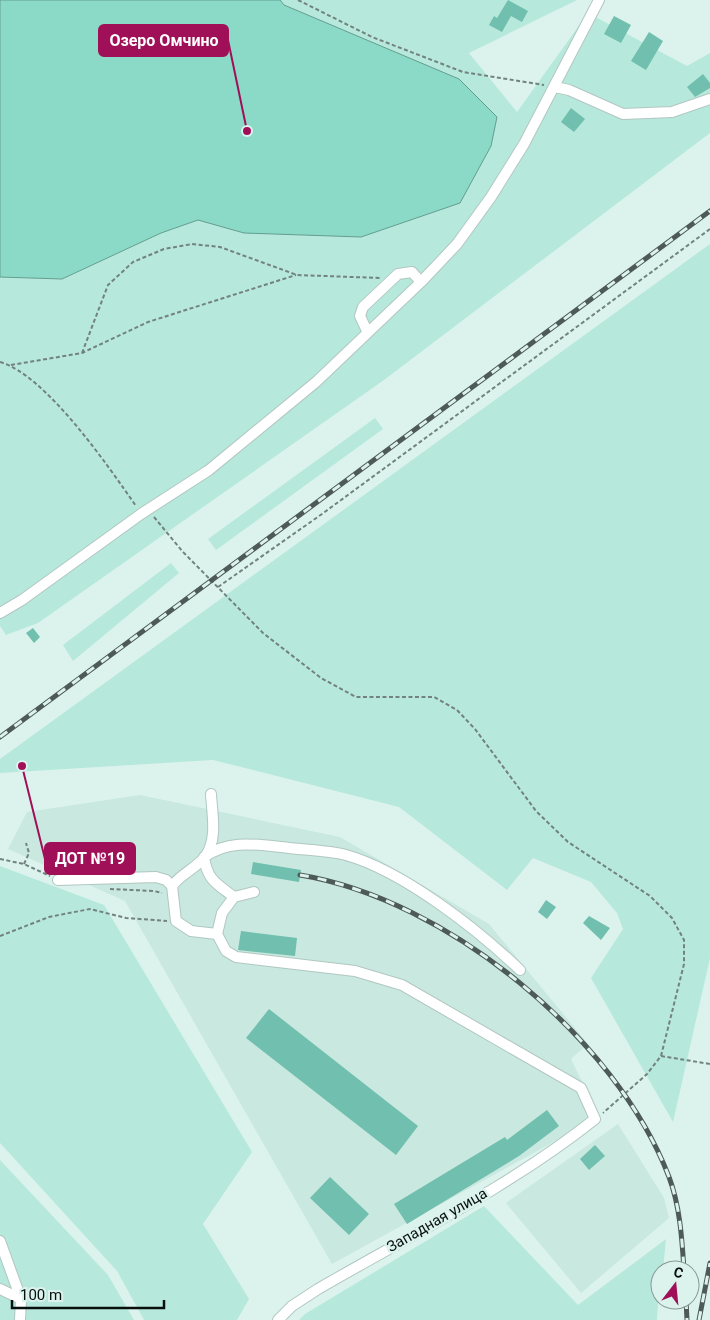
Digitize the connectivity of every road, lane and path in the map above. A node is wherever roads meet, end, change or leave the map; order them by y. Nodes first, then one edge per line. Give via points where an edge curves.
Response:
1 (298, 0) edge
2 (599, 0) edge
3 (555, 87) junction
4 (710, 99) edge
5 (710, 229) edge
6 (297, 275) junction
7 (394, 278) junction
8 (421, 282) junction
9 (367, 331) junction
10 (82, 353) junction
11 (0, 362) edge
12 (11, 365) junction
13 (145, 512) junction
14 (218, 587) junction
15 (0, 613) edge
16 (211, 794) dead end
17 (26, 843) dead end
18 (204, 857) junction
19 (24, 864) dead end
20 (58, 880) dead end
21 (172, 886) junction
22 (254, 892) dead end
23 (234, 897) junction
24 (176, 921) junction
25 (217, 934) junction
26 (0, 936) edge
27 (520, 970) dead end
28 (661, 1056) junction
29 (710, 1064) edge
30 (595, 1119) junction
31 (0, 1241) edge
32 (0, 1289) edge
33 (21, 1299) junction
34 (20, 1320) edge
35 (278, 1320) edge

1 - 3 path via 372,37 463,72
2 - 3 street
3 - 4 street via 570,90 623,114 672,112
3 - 8 street via 491,197 457,244
5 - 14 path
6 - 7 path
6 - 10 path via 148,322
6 - 10 path via 220,247 192,244 164,249 133,262 108,285
7 - 8 street via 398,274 412,272
7 - 9 street via 363,307 360,316
8 - 9 street
9 - 13 street via 316,382 209,470
10 - 12 path
11 - 12 path
12 - 13 path via 60,409
13 - 14 path
13 - 15 street
14 - 28 path via 263,633 321,678 356,697 434,697 457,710 536,811 568,842 650,896 672,918 684,940 684,964
16 - 18 street via 214,828 212,842
17 - 19 path via 29,853
18 - 21 street via 179,876
18 - 23 street via 207,873 213,881
18 - 27 street via 218,848 249,844 345,855 403,881 493,945
20 - 21 street via 156,876
21 - 24 street
22 - 23 street
23 - 25 street via 222,913
24 - 25 street via 191,931
24 - 26 path via 126,918 90,909 49,916
25 - 30 street via 226,951 236,957 355,971 402,985 581,1088
28 - 29 path
28 - 30 path via 647,1074
30 - 35 street, Западная улица via 497,1186 318,1289
31 - 33 street
32 - 33 street
33 - 34 street

